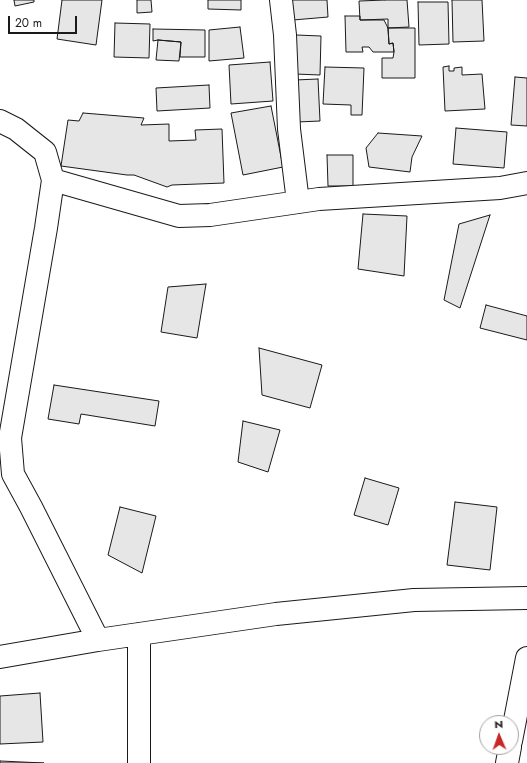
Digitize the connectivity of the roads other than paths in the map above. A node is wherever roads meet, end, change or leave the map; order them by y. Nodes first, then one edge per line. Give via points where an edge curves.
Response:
1 (281, 0) edge
2 (0, 121) edge
3 (52, 180) junction
4 (527, 183) edge
5 (298, 202) junction
6 (527, 598) edge
7 (139, 634) junction
8 (98, 640) junction
9 (0, 657) edge
10 (527, 658) edge
11 (516, 715) edge
12 (139, 763) edge

1 - 5 street via 289,128
2 - 3 street via 16,129 45,152
3 - 5 street via 179,216 210,215
3 - 8 street via 10,438 13,474
4 - 5 street via 500,188
6 - 7 street via 414,600 276,614
7 - 8 street
7 - 12 street
8 - 9 street
10 - 11 street

